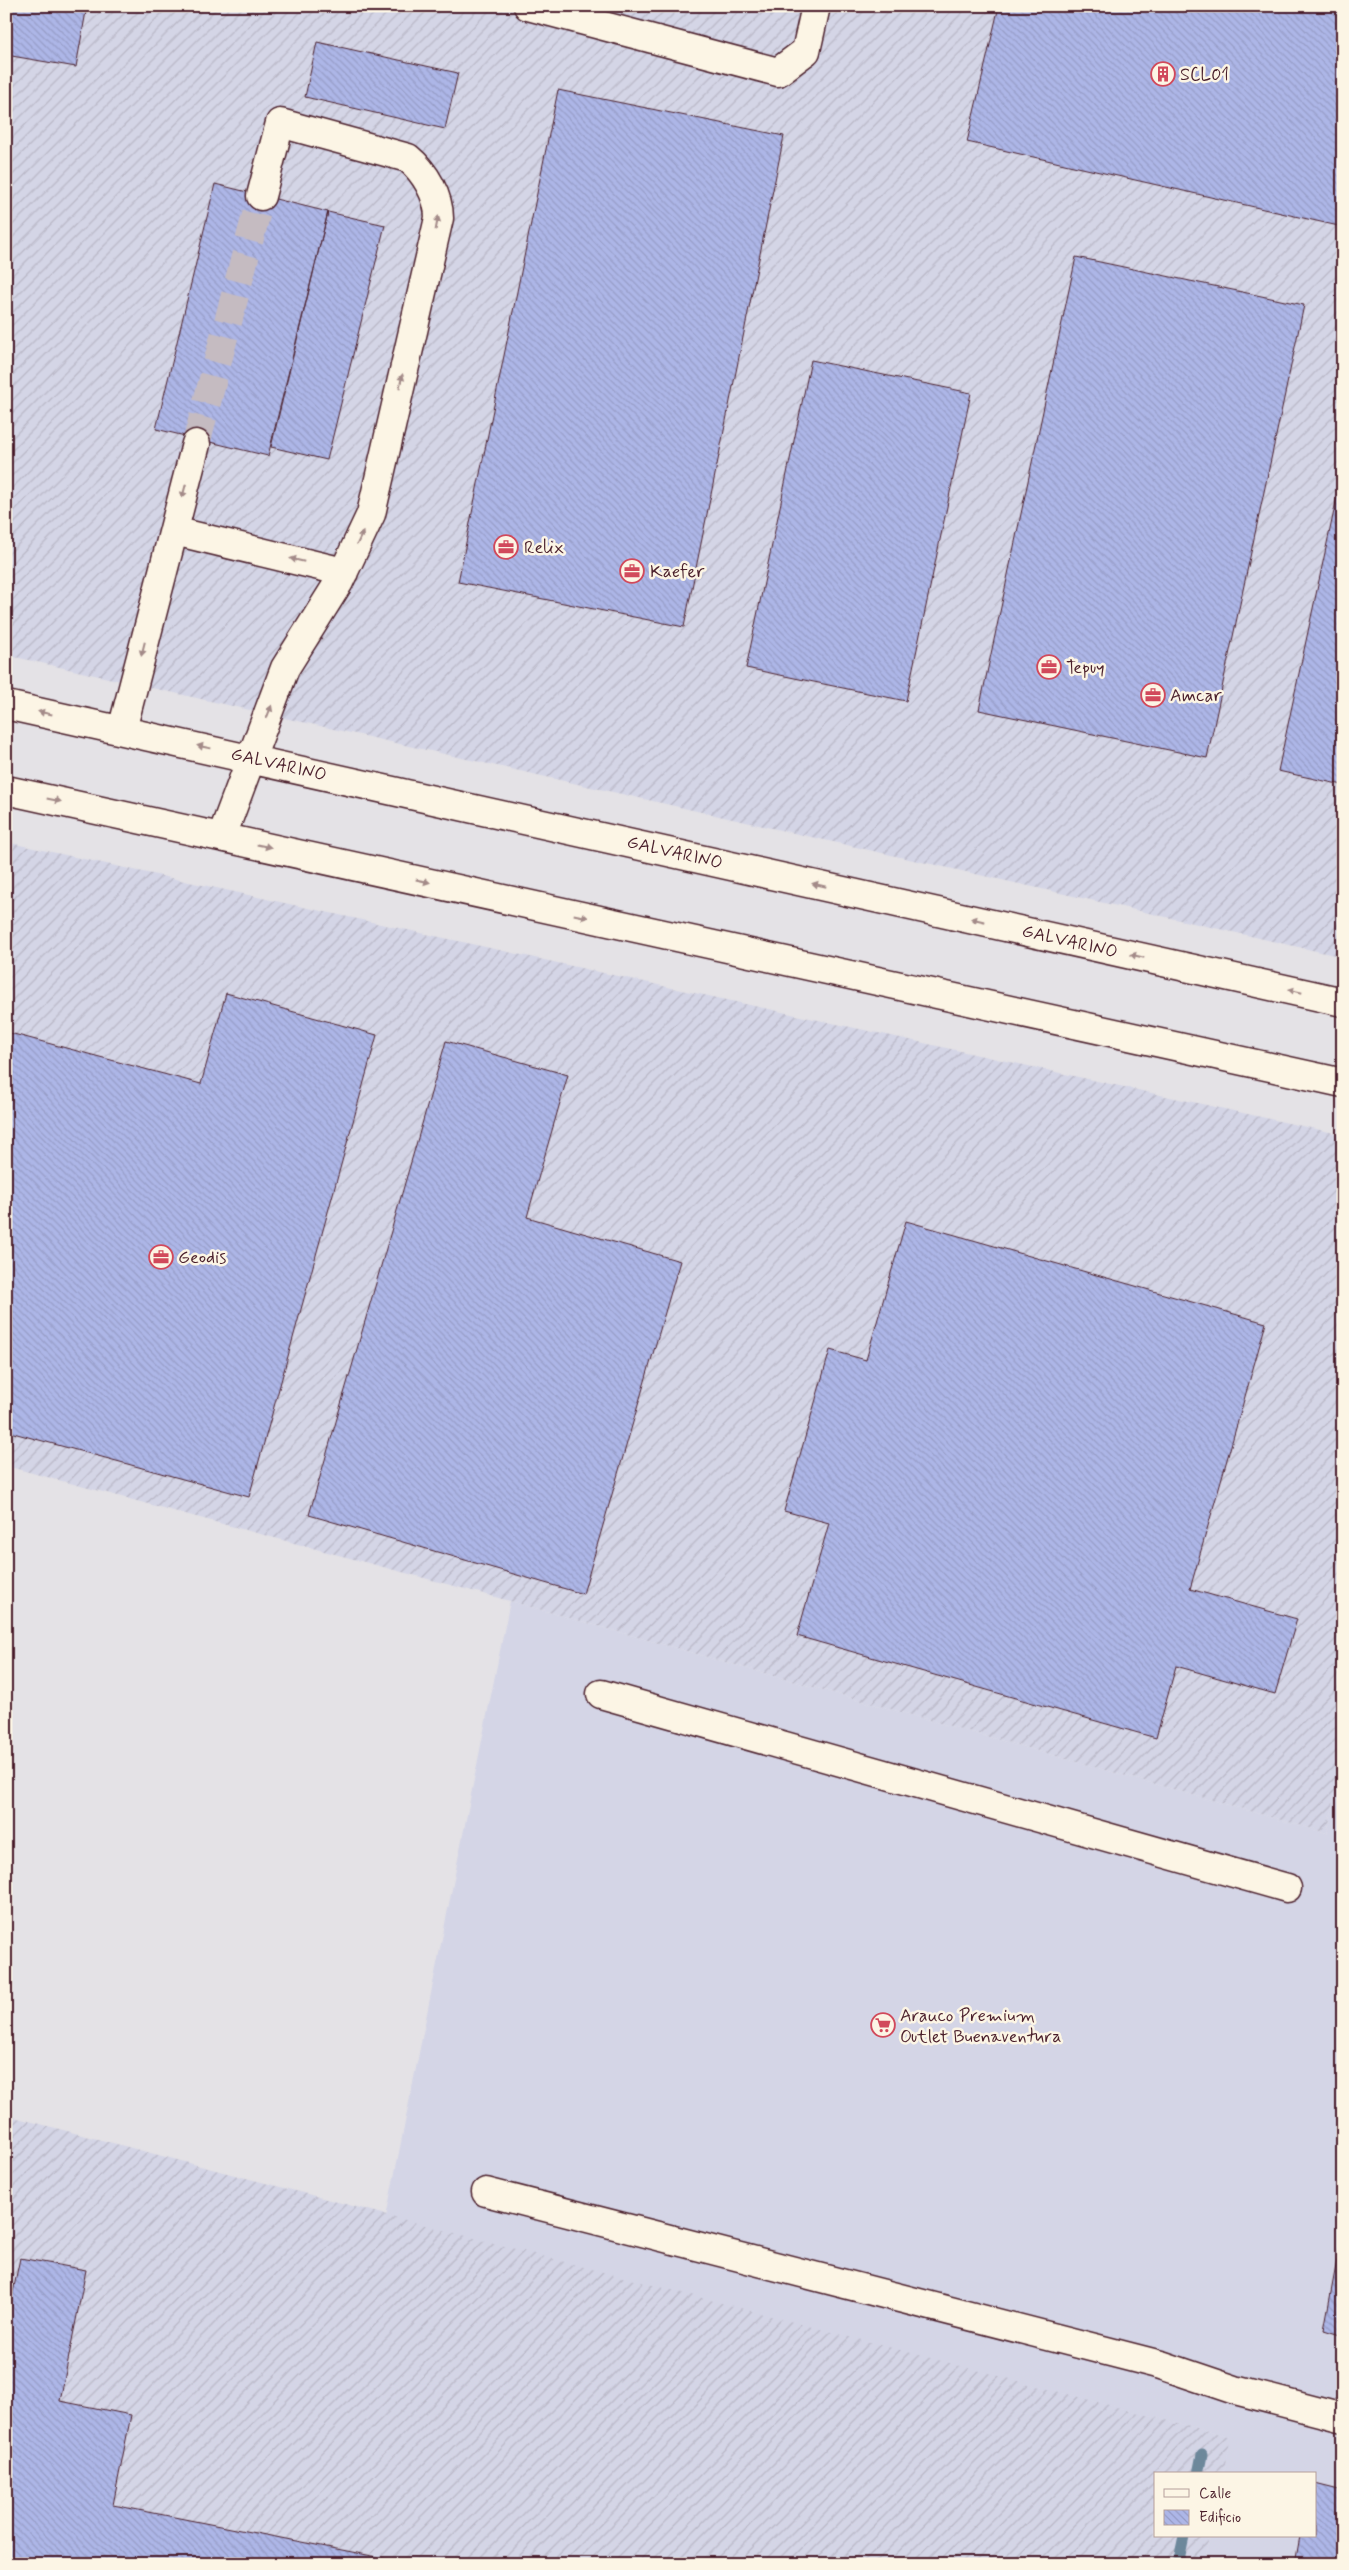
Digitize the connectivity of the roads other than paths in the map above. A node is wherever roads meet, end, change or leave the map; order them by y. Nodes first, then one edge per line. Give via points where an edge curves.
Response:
1 (528, 6) edge
2 (816, 6) edge
3 (261, 196) tunnel mouth
4 (196, 444) tunnel mouth
5 (174, 531) junction
6 (344, 572) junction
7 (6, 705) edge
8 (122, 730) junction
9 (252, 758) junction
10 (6, 790) edge
11 (222, 836) junction
12 (1343, 1002) edge
13 (1343, 1083) edge
14 (601, 1694) dead end
15 (1287, 1888) dead end
16 (486, 2192) dead end
17 (1343, 2418) edge

1 - 2 street via 778,72 806,51
6 -> 3 street via 371,514 439,218 439,203 422,173 408,158 280,123
4 -> 5 street
6 -> 5 street
5 -> 8 street
9 -> 6 street via 284,668
8 -> 7 street, GALVARINO
9 -> 8 street, GALVARINO
9 - 11 street
12 -> 9 street, GALVARINO
10 -> 11 street
11 -> 13 street
14 - 15 street
16 - 17 street via 1151,2362 1235,2390

